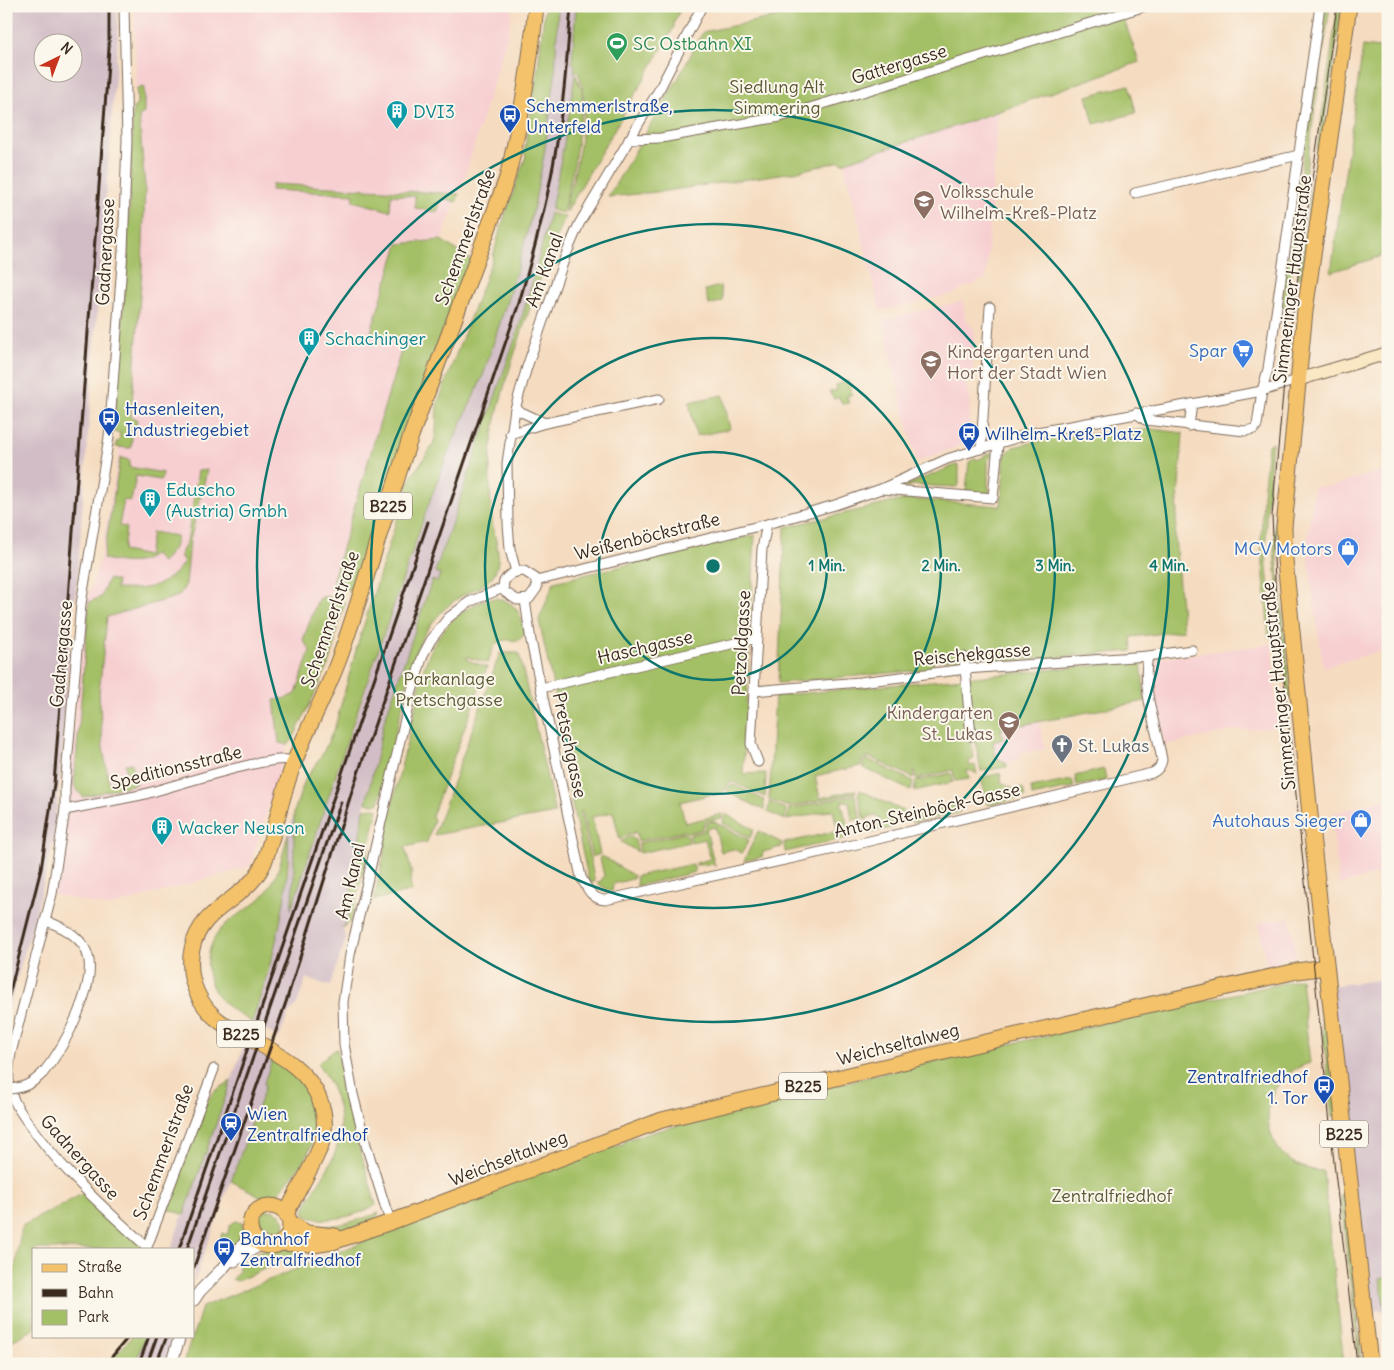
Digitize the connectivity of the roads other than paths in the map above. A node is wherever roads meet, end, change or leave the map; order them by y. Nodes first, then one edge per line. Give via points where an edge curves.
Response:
1 (124, 6) edge
2 (536, 6) edge
3 (702, 6) edge
4 (1146, 6) edge
5 (1320, 6) edge
6 (1349, 6) edge
7 (629, 139) junction
8 (1299, 155) junction
9 (1135, 194) dead end
10 (990, 307) dead end
11 (1388, 353) edge
12 (1298, 380) junction
13 (1262, 391) junction
14 (659, 399) dead end
15 (1192, 404) junction
16 (515, 409) junction
17 (1136, 413) junction
18 (545, 423) junction
19 (1189, 426) junction
20 (510, 434) junction
21 (998, 444) junction
22 (981, 448) junction
23 (881, 489) junction
24 (766, 524) junction
25 (516, 572) junction
26 (536, 581) junction
27 (504, 588) junction
28 (525, 600) junction
29 (757, 638) junction
30 (1192, 650) dead end
31 (1148, 656) junction
32 (964, 657) dead end
33 (966, 669) junction
34 (541, 688) junction
35 (754, 691) junction
36 (971, 736) dead end
37 (294, 761) junction
38 (758, 762) dead end
39 (65, 810) junction
40 (591, 895) joint
41 (46, 921) junction
42 (1326, 967) junction
43 (214, 1069) dead end
44 (6, 1089) edge
45 (283, 1214) junction
46 (391, 1222) junction
47 (345, 1236) junction
48 (257, 1239) junction
49 (281, 1243) junction
50 (147, 1248) joint
51 (195, 1298) edge
52 (179, 1338) edge
53 (170, 1364) edge
54 (1370, 1364) edge

1 - 39 street, Gadnergasse via 127,140 123,250 109,437 81,604
2 - 37 main road, Schemmerlstraße / B225 via 530,64 507,178 412,434 338,662
3 - 7 street, Am Kanal via 679,54
4 - 7 street, Gattergasse via 780,117 661,138
5 - 8 street, Simmeringer Hauptstraße
6 - 12 main road, Simmeringer Hauptstraße
7 - 16 street, Am Kanal via 590,204 568,249
8 - 9 street
8 - 13 street, Simmeringer Hauptstraße
10 - 22 street
11 - 12 main road
12 - 13 street
12 - 42 main road, Simmeringer Hauptstraße via 1284,527 1284,560
13 - 15 street
13 - 19 street via 1254,429
14 - 18 street
15 - 17 street
15 - 19 street
16 - 18 street
16 - 20 street, Am Kanal
17 - 19 street via 1145,420
17 - 21 street via 1032,433
18 - 20 street
20 - 25 street, Am Kanal via 507,512 510,549
21 - 22 street
21 - 23 street via 993,498
22 - 23 street via 947,459
23 - 24 street
24 - 26 street, Weißenböckstraße
24 - 29 street, Petzoldgasse
25 - 26 street via 528,573
25 - 27 street via 505,580
26 - 28 street via 537,588
27 - 28 street via 512,598
27 - 46 street, Am Kanal via 469,602 448,618 423,655 350,955 343,1002 344,1044 353,1094
28 - 34 street, Pretschgasse
29 - 34 street, Haschgasse
29 - 35 street, Petzoldgasse
30 - 31 street, Reischekgasse
31 - 33 street, Reischekgasse
31 - 40 street, Anton-Steinböck-Gasse via 1146,666 1151,706 1162,760 1161,766 1152,773 614,898 598,900
32 - 33 street
33 - 35 street, Reischekgasse
33 - 36 street
34 - 40 street, Pretschgasse via 581,877
35 - 38 street, Petzoldgasse via 751,744
37 - 39 street, Speditionsstraße via 286,758 264,761 141,795
37 - 45 main road, Schemmerlstraße / B225 via 264,864 250,885 215,910 203,924 192,947 190,971 199,998 216,1020 296,1066 314,1086 322,1104 324,1130 318,1152
39 - 41 street, Gadnergasse
41 - 44 street, bridge via 78,938 87,954 89,977 70,1031 52,1063 34,1082 20,1089
41 - 50 street, Gadnergasse via 11,1053 8,1077 12,1097 60,1164
42 - 46 main road, Weichseltalweg / B225 via 982,1043 662,1120
42 - 54 main road, Simmeringer Hauptstraße / B225
43 - 50 street, Schemmerlstraße
45 - 47 main road, Weichseltalweg / B225 via 307,1233
45 - 48 main road via 262,1208 254,1215 250,1224
45 - 49 main road, B225 via 288,1234
46 - 47 main road, Weichseltalweg / B225
47 - 49 main road, Weichseltalweg / B225 via 324,1244
48 - 49 main road, Weichseltalweg / B225 via 275,1246
48 - 51 street via 224,1267
52 - 53 street

